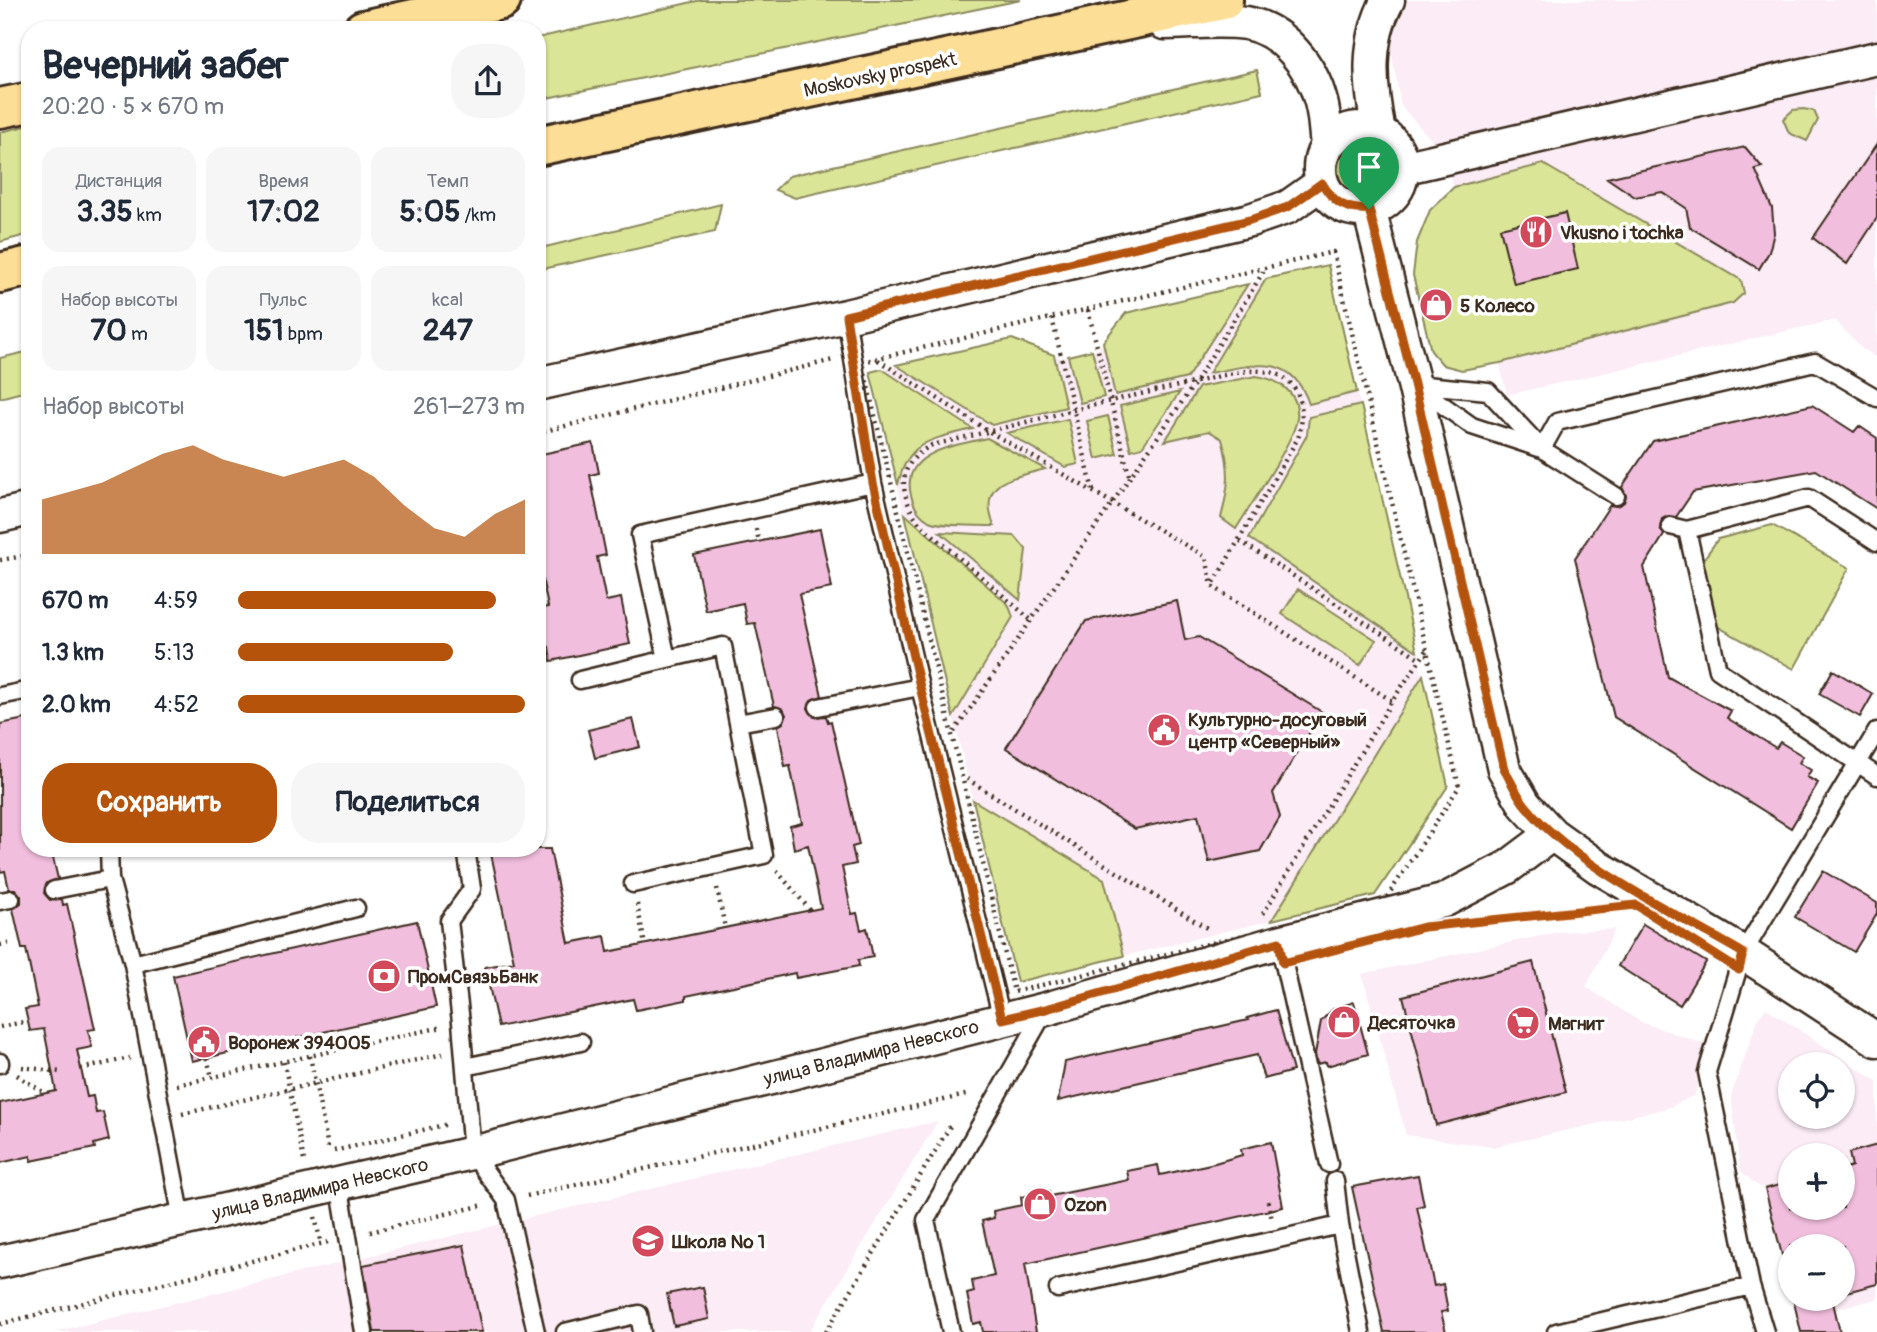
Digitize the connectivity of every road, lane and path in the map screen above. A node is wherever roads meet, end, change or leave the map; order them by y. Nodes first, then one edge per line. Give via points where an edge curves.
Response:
1 (501, 0) edge
2 (1223, 0) edge
3 (1388, 0) edge
4 (429, 21) edge
5 (1128, 22) junction
6 (1874, 52) edge
7 (21, 104) edge
8 (0, 108) edge
9 (1379, 132) junction
10 (546, 144) edge
11 (1327, 145) junction
12 (1402, 168) junction
13 (1322, 183) junction
14 (1369, 209) junction
15 (21, 267) edge
16 (1266, 268) junction
17 (0, 273) edge
18 (1088, 310) junction
19 (846, 316) junction
20 (1052, 318) junction
21 (854, 355) junction
22 (877, 360) junction
23 (546, 382) edge
24 (1195, 383) junction
25 (1414, 384) junction
26 (1877, 398) edge
27 (1110, 400) junction
28 (1074, 410) junction
29 (546, 431) edge
30 (990, 432) junction
31 (1542, 449) junction
32 (1130, 479) junction
33 (873, 483) junction
34 (1093, 491) junction
35 (1616, 496) dead end
36 (1114, 503) junction
37 (21, 511) edge
38 (0, 516) edge
39 (1670, 526) dead end
40 (1687, 530) junction
41 (1240, 541) junction
42 (1877, 542) edge
43 (21, 556) edge
44 (0, 560) edge
45 (1212, 586) junction
46 (1030, 619) junction
47 (1427, 650) junction
48 (1419, 658) junction
49 (667, 659) junction
50 (580, 680) dead end
51 (920, 687) junction
52 (21, 692) edge
53 (0, 696) edge
54 (1392, 701) junction
55 (818, 707) dead end
56 (776, 716) dead end
57 (738, 723) junction
58 (1877, 731) edge
59 (951, 737) junction
60 (1856, 764) junction
61 (960, 775) junction
62 (1877, 776) edge
63 (1552, 834) junction
64 (764, 855) junction
65 (109, 857) edge
66 (467, 857) edge
67 (712, 866) junction
68 (110, 879) junction
69 (633, 884) joint
70 (54, 890) dead end
71 (356, 908) dead end
72 (1610, 908) dead end
73 (810, 910) dead end
74 (1464, 923) dead end
75 (725, 928) dead end
76 (1265, 937) junction
77 (1225, 940) junction
78 (10, 943) dead end
79 (0, 945) edge
80 (645, 945) dead end
81 (1743, 953) junction
82 (132, 964) junction
83 (1046, 1009) junction
84 (1002, 1019) junction
85 (28, 1021) dead end
86 (461, 1022) junction
87 (0, 1027) edge
88 (1877, 1040) edge
89 (581, 1042) dead end
90 (463, 1049) junction
91 (151, 1053) junction
92 (310, 1056) junction
93 (207, 1058) dead end
94 (284, 1062) junction
95 (0, 1063) edge
96 (465, 1067) junction
97 (81, 1069) dead end
98 (61, 1072) dead end
99 (212, 1077) junction
100 (315, 1084) junction
101 (979, 1085) dead end
102 (159, 1089) junction
103 (289, 1090) junction
104 (46, 1094) dead end
105 (962, 1105) dead end
106 (164, 1118) junction
107 (955, 1118) dead end
108 (329, 1152) dead end
109 (472, 1153) junction
110 (1329, 1164) dead end
111 (1335, 1181) dead end
112 (324, 1186) junction
113 (182, 1219) junction
114 (1340, 1225) junction
115 (321, 1244) dead end
116 (0, 1262) edge
117 (1751, 1286) junction
118 (1058, 1289) dead end
119 (364, 1332) edge
120 (536, 1332) edge
121 (565, 1332) edge
122 (642, 1332) edge
123 (827, 1332) edge
124 (951, 1332) edge
125 (1361, 1332) edge
126 (1556, 1332) edge
127 (1765, 1332) edge

1 - 4 main road
2 - 5 main road, Moskovsky prospekt
3 - 9 street via 1377,20 1370,74
5 - 10 main road, Moskovsky prospekt
5 - 11 street via 1246,23 1275,35 1304,64 1313,82
6 - 12 street
7 - 8 main road
9 - 11 street via 1357,128
9 - 12 street via 1394,145
11 - 13 street via 1321,157
12 - 14 street via 1395,191
13 - 14 street via 1337,203
13 - 19 street via 1288,207 1250,220
14 - 25 street
15 - 17 main road
16 - 18 path
16 - 24 path
16 - 47 path via 1333,253
18 - 20 path
18 - 27 path
19 - 21 lane
19 - 23 street
20 - 22 path
20 - 28 path
21 - 29 path
21 - 33 lane
22 - 30 path
22 - 59 path via 862,362
24 - 27 path
24 - 32 path
24 - 41 path via 1243,372 1272,373 1296,388 1302,406 1298,438
25 - 31 lane via 1472,426
25 - 31 lane via 1488,391
25 - 63 street via 1504,769 1525,805
26 - 31 lane via 1815,362 1558,422
27 - 28 path
27 - 32 path
28 - 30 path
28 - 34 path
30 - 34 path
30 - 46 path via 932,445 915,454 906,470 904,488 919,523
31 - 35 lane
32 - 36 path
33 - 49 lane via 639,535
33 - 51 lane
34 - 36 path
36 - 45 path via 1206,557
36 - 46 path
37 - 38 street
39 - 40 lane
40 - 42 lane via 1809,498
40 - 60 lane via 1718,670
41 - 45 path
41 - 48 path
43 - 44 path
45 - 54 path
46 - 59 path
47 - 48 path
47 - 76 path via 1460,787 1385,900
48 - 54 path
49 - 50 lane
49 - 57 lane via 723,646
51 - 55 lane
51 - 84 lane
52 - 53 lane
54 - 76 path
56 - 57 lane
57 - 64 lane
58 - 60 lane
59 - 61 path
60 - 62 lane
60 - 81 lane
61 - 77 path
61 - 77 path via 1014,992
63 - 76 street, улица Владимира Невского via 1508,867 1443,901
63 - 81 street via 1598,867
64 - 67 lane
64 - 73 path
65 - 68 lane
66 - 86 lane via 472,889 449,921
67 - 69 lane
67 - 75 path
68 - 70 lane
68 - 82 lane
69 - 80 path
71 - 82 lane
72 - 74 path
76 - 77 path
76 - 83 street, улица Владимира Невского
76 - 110 lane
78 - 79 path
81 - 88 street
81 - 117 lane via 1707,1072
82 - 91 lane
83 - 84 street, улица Владимира Невского
83 - 124 lane via 926,1220
84 - 109 street, улица Владимира Невского
85 - 87 path
86 - 90 lane
86 - 92 path
89 - 96 lane
90 - 96 lane
90 - 100 path
91 - 97 path
91 - 102 lane
92 - 94 path
92 - 100 path
93 - 99 path
94 - 99 path
94 - 103 path
95 - 98 path
95 - 104 path
96 - 109 lane
99 - 102 path
100 - 103 path
100 - 108 path
101 - 105 path
102 - 106 lane
103 - 106 path
103 - 112 path
106 - 113 lane
107 - 123 path
109 - 112 street, улица Владимира Невского
109 - 120 lane via 506,1200
111 - 114 lane
112 - 113 street, улица Владимира Невского
112 - 115 path
112 - 119 lane
113 - 116 street, улица Владимира Невского
114 - 118 lane
114 - 125 lane
117 - 126 lane
117 - 127 lane
121 - 122 lane via 639,1314

